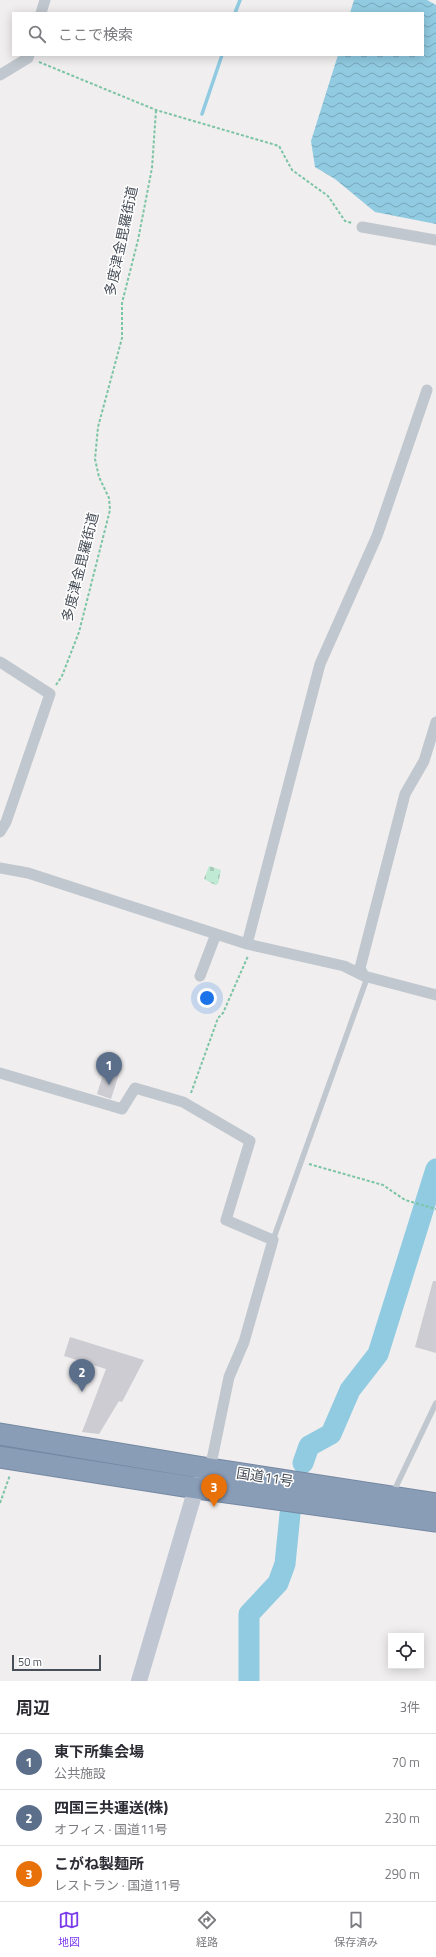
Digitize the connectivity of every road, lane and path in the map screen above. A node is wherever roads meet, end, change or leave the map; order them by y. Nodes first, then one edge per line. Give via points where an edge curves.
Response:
1 (45, 0) edge
2 (42, 12) edge
3 (28, 56) edge
4 (0, 64) edge
5 (12, 68) junction
6 (0, 75) edge
7 (156, 110) junction
8 (362, 227) joint
9 (436, 240) edge
10 (427, 390) dead end
11 (0, 662) edge
12 (50, 694) junction
13 (436, 722) edge
14 (0, 832) edge
15 (0, 868) edge
16 (216, 934) junction
17 (250, 945) junction
18 (200, 976) dead end
19 (366, 978) junction
20 (436, 996) edge
21 (0, 1073) edge
22 (187, 1104) junction
23 (302, 1162) junction
24 (436, 1209) edge
25 (273, 1240) junction
26 (436, 1403) edge
27 (0, 1434) edge
28 (8, 1459) edge
29 (210, 1469) junction
30 (196, 1488) junction
31 (391, 1497) junction
32 (0, 1503) edge
33 (436, 1504) edge
34 (436, 1521) edge
35 (139, 1681) edge

1 - 2 street
3 - 5 street
3 - 7 path
4 - 5 street
5 - 6 street
7 - 8 path via 279,146 292,170 328,196 345,221
7 - 12 path, 多度津金毘羅街道 via 152,168 122,303 122,338 98,427 95,460 99,477 109,498 110,510 80,632 62,676
8 - 9 street
10 - 17 street via 378,536 320,664
11 - 12 street
12 - 14 street via 6,822
13 - 19 street via 424,761 405,794 360,968
15 - 16 street via 28,873
16 - 17 street
16 - 18 street
17 - 19 street via 344,966
17 - 22 path via 223,1013 218,1018
19 - 20 street
19 - 23 lane
21 - 22 street via 122,1109 135,1088
22 - 25 street via 250,1141 226,1220
23 - 24 path via 383,1185 405,1200
23 - 25 lane
25 - 29 street via 244,1342 229,1376
26 - 31 lane
27 - 29 highway, 国道11号
28 - 30 highway, 国道11号
28 - 32 path
29 - 30 street
29 - 31 highway, 国道11号
30 - 34 highway, 国道11号
30 - 35 street
31 - 33 highway, 国道11号

